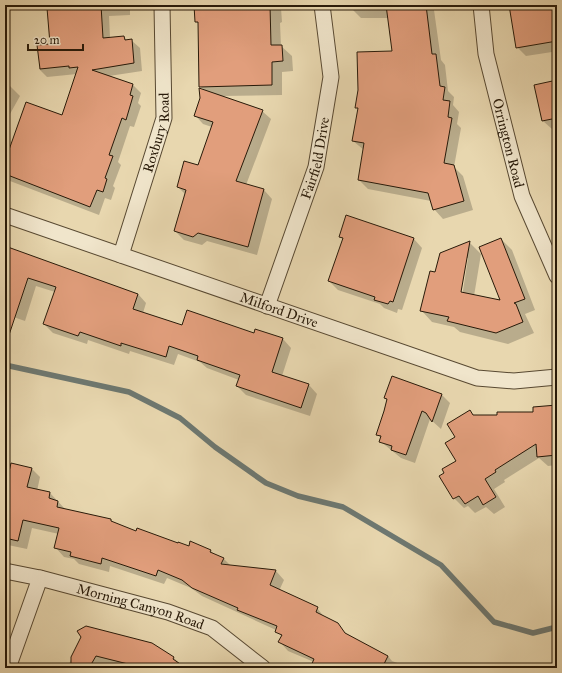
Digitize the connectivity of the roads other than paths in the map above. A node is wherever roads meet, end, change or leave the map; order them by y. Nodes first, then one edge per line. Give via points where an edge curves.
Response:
1 (162, 5) edge
2 (322, 5) edge
3 (481, 5) edge
4 (5, 215) edge
5 (121, 255) junction
6 (557, 276) edge
7 (267, 306) junction
8 (557, 377) edge
9 (5, 572) edge
10 (40, 578) junction
11 (8, 668) edge
12 (263, 668) edge

1 - 5 street, Roxbury Road via 164,118
2 - 7 street, Fairfield Drive via 331,77 316,167
3 - 6 street, Orrington Road via 486,54 522,196
4 - 5 street, Milford Drive
5 - 7 street, Milford Drive
7 - 8 street, Milford Drive via 477,378 514,381
9 - 10 street, Morning Canyon Road
10 - 11 street
10 - 12 street, Morning Canyon Road via 168,612 212,628

